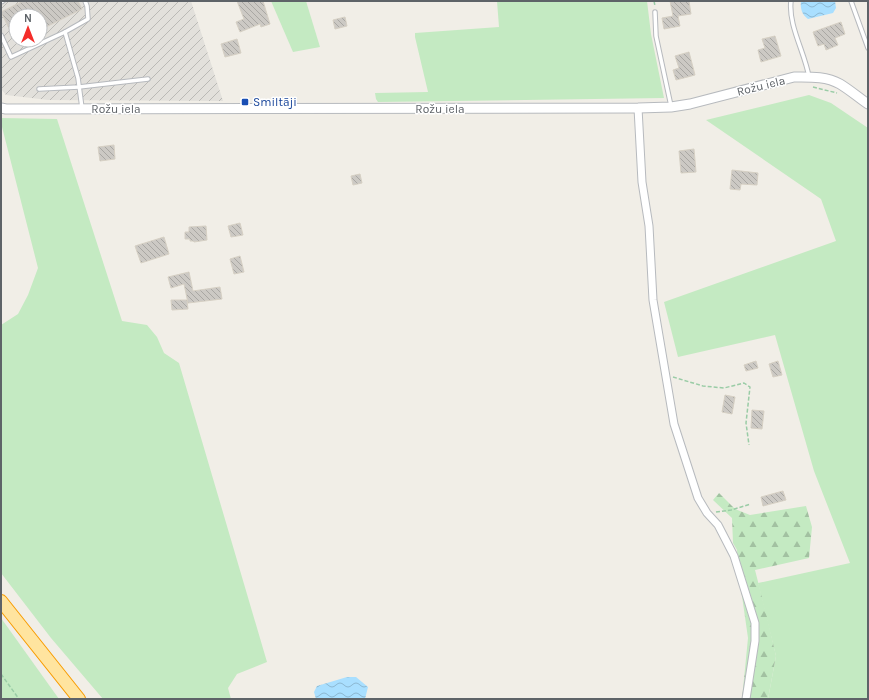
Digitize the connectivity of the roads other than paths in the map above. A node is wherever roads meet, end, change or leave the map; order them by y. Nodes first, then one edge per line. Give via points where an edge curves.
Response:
1 (84, 1) edge
2 (791, 1) edge
3 (851, 1) edge
4 (655, 12) dead end
5 (65, 32) junction
6 (1, 34) edge
7 (868, 48) edge
8 (809, 77) junction
9 (148, 79) dead end
10 (79, 87) junction
11 (39, 89) dead end
12 (868, 104) edge
13 (671, 107) junction
14 (1, 108) edge
15 (638, 108) junction
16 (82, 109) junction
17 (1, 601) edge
18 (79, 699) edge
19 (746, 699) edge

1 - 5 lane via 88,19
2 - 8 lane via 790,9
3 - 7 lane
4 - 13 lane via 656,36
5 - 6 lane via 11,57
5 - 10 lane
8 - 12 street, Rožu iela via 839,84
8 - 13 street, Rožu iela via 794,77
9 - 10 lane
10 - 11 lane
10 - 16 lane
13 - 15 street, Rožu iela
14 - 16 street, Rožu iela
15 - 16 street, Rožu iela
15 - 19 street via 653,300 674,424 698,498 718,525 734,556 755,623 755,641
17 - 18 highway

